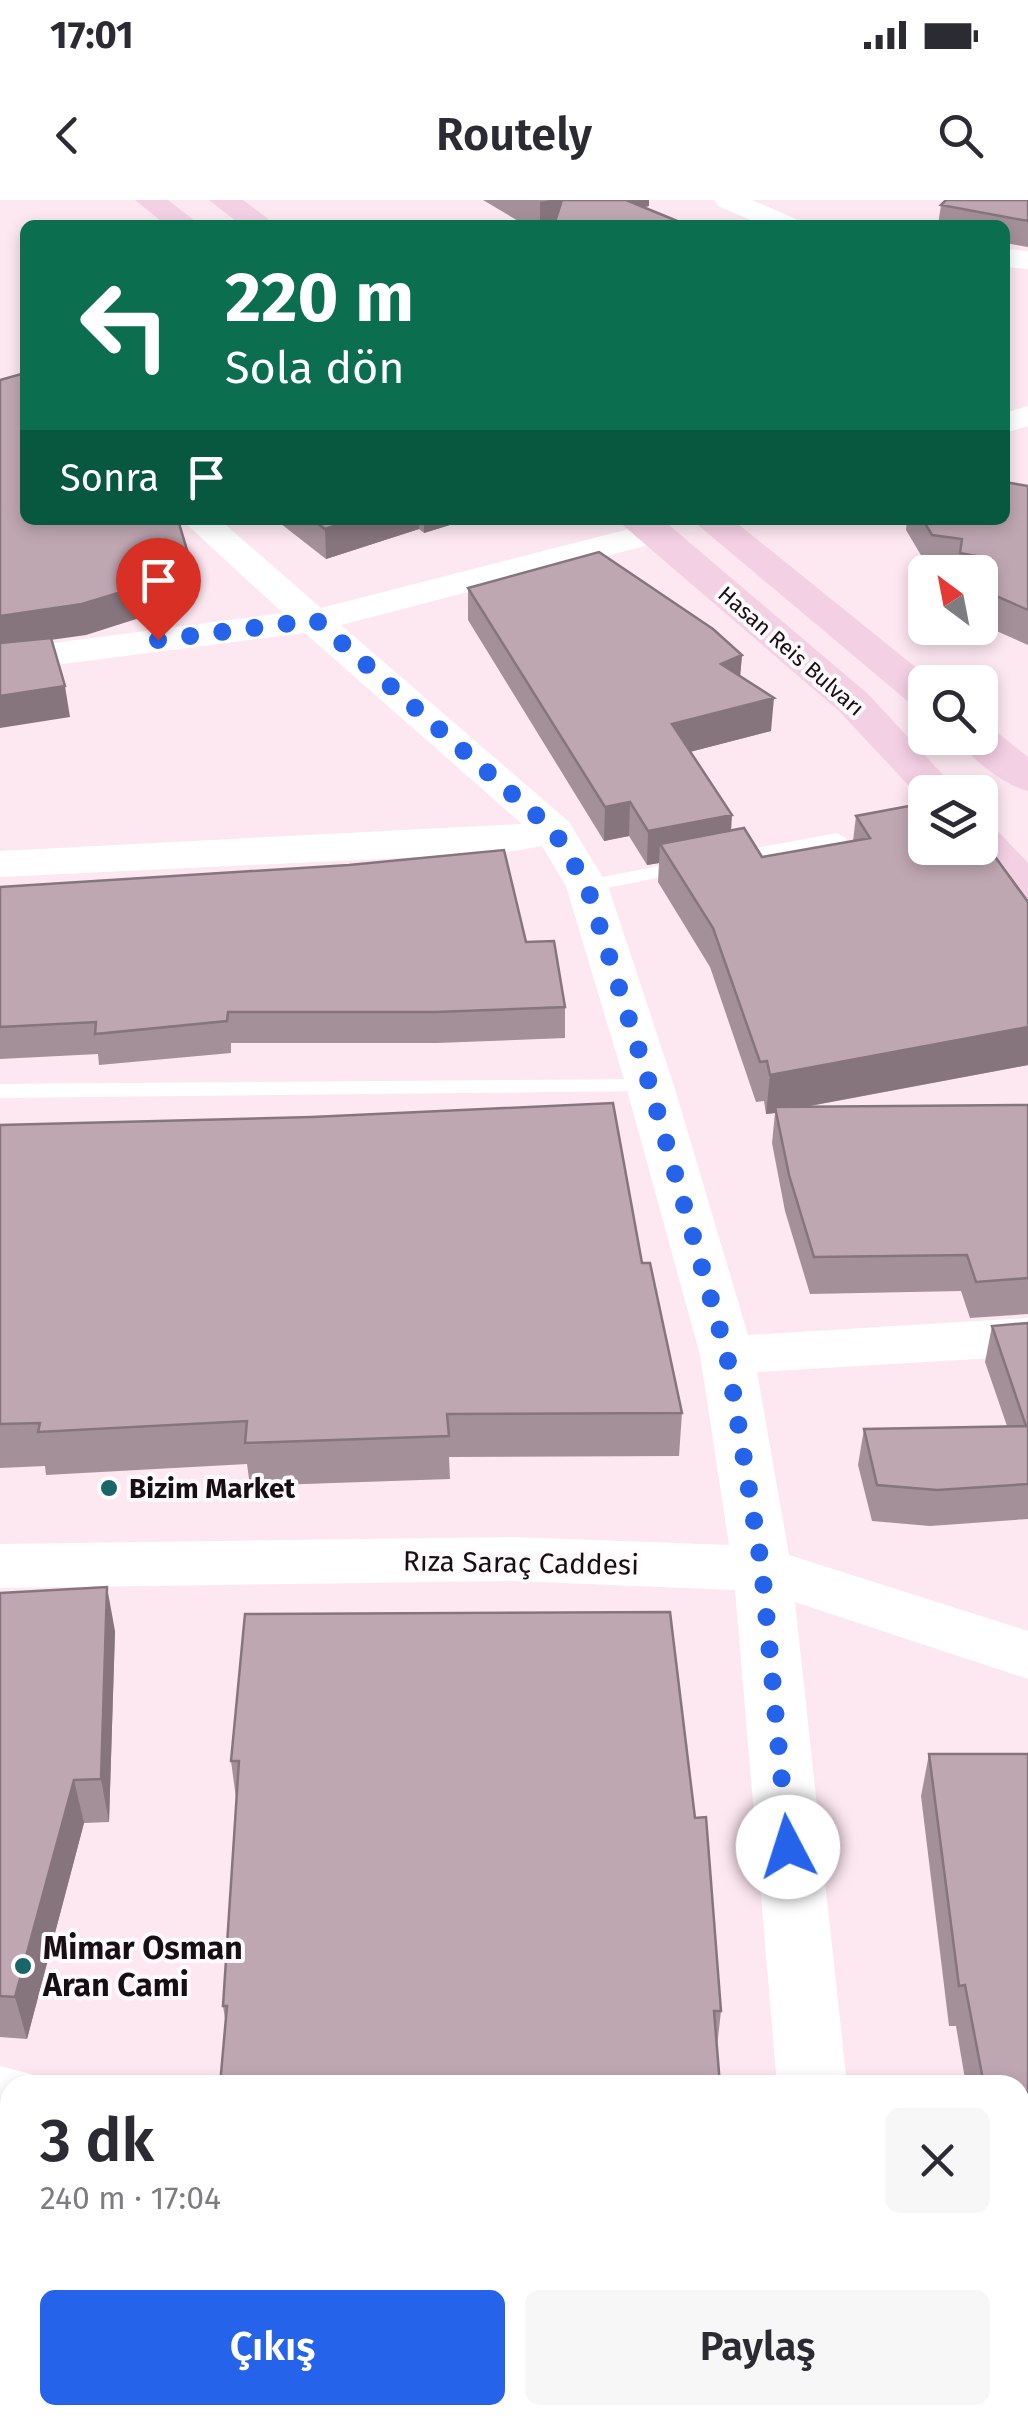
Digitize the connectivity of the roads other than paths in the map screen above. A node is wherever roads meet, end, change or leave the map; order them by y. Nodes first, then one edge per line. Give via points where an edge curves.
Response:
1 (149, 200) edge
2 (222, 200) edge
3 (728, 200) edge
4 (177, 220) edge
5 (253, 220) edge
6 (774, 220) edge
7 (205, 525) edge
8 (716, 525) edge
9 (646, 527) edge
10 (316, 620) junction
11 (0, 661) edge
12 (908, 681) edge
13 (998, 754) edge
14 (922, 775) edge
15 (1028, 778) edge
16 (554, 831) junction
17 (837, 838) dead end
18 (998, 857) edge
19 (0, 864) edge
20 (587, 886) junction
21 (1028, 889) edge
22 (650, 1086) junction
23 (0, 1091) edge
24 (1028, 1337) edge
25 (727, 1355) junction
26 (0, 1566) edge
27 (762, 1569) junction
28 (1028, 1656) edge
29 (811, 2075) edge

1 - 4 main road
2 - 5 main road
3 - 6 street
7 - 10 street
8 - 12 main road, Hasan Reis Bulvarı
9 - 10 street
9 - 14 main road, Hasan Reis Bulvarı via 854,703
10 - 11 street
10 - 16 street
13 - 15 main road
16 - 19 street via 503,840
16 - 20 street
17 - 20 lane
18 - 21 main road
20 - 22 street
22 - 23 lane
22 - 25 street
24 - 25 street
25 - 27 street
26 - 27 street, Rıza Saraç Caddesi via 513,1559
27 - 28 street, Rıza Saraç Caddesi
27 - 29 street

